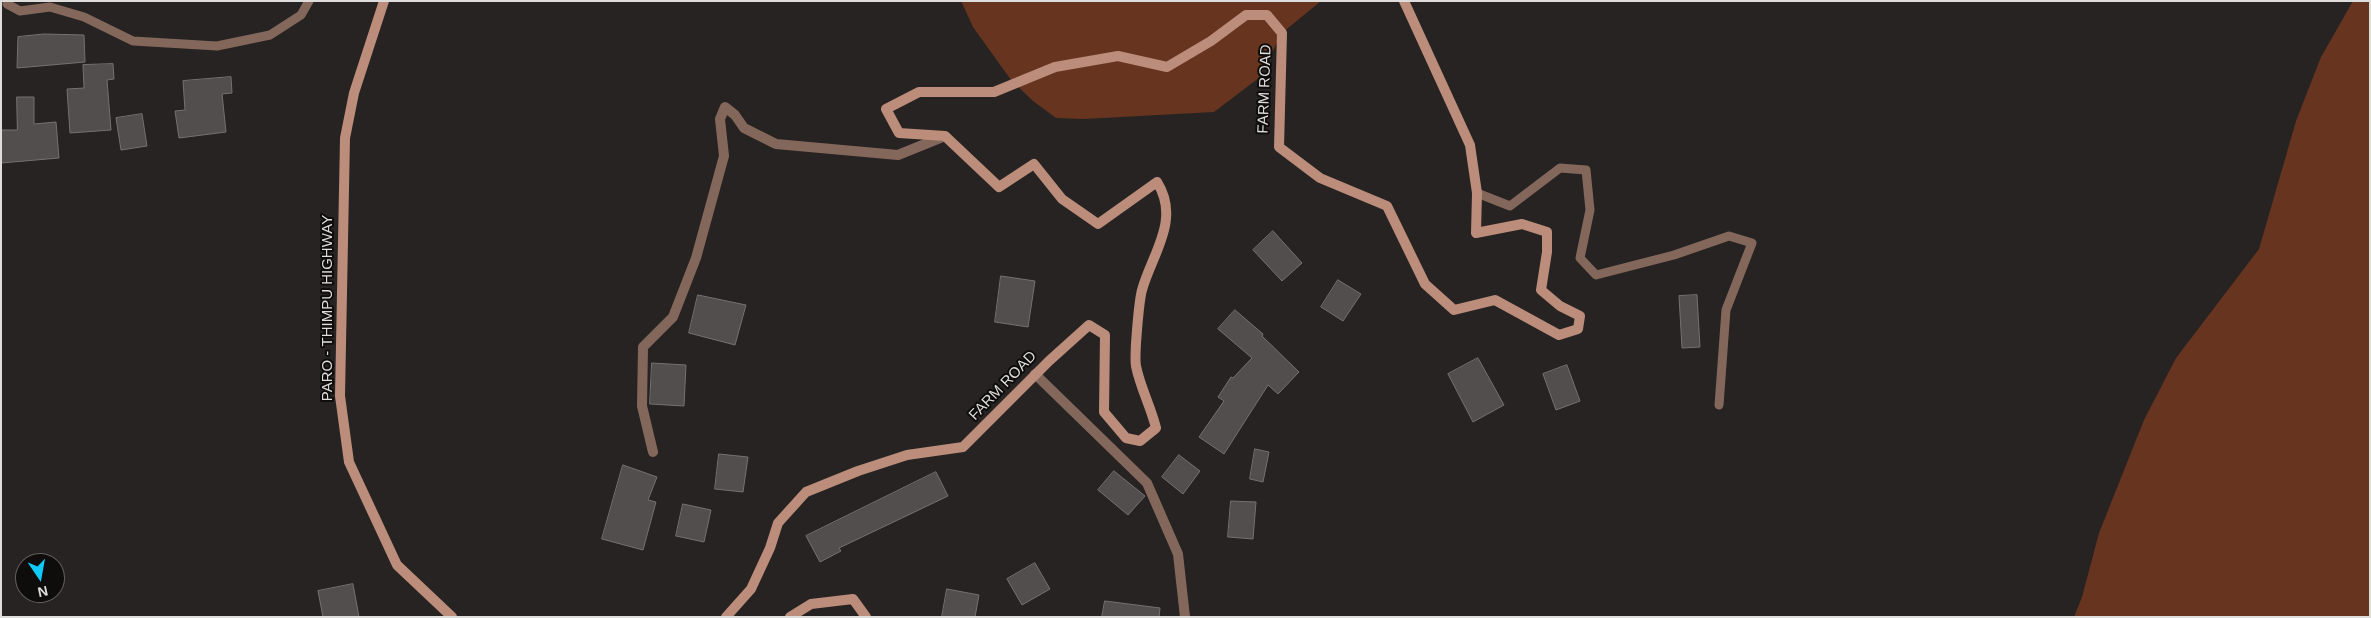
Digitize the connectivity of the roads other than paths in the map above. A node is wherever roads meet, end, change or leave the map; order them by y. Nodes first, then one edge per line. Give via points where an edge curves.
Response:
1 (309, 1) edge
2 (384, 1) edge
3 (1404, 1) edge
4 (7, 4) dead end
5 (945, 136) junction
6 (1477, 193) junction
7 (1035, 374) junction
8 (1719, 405) dead end
9 (653, 452) dead end
10 (452, 617) edge
11 (726, 617) edge
12 (790, 617) edge
13 (866, 617) edge
14 (1185, 617) edge

1 - 4 lane via 301,15 270,35 217,46 133,40 84,17 50,7 20,11
2 - 10 street, PARO - THIMPU HIGHWAY via 354,93 345,138 340,396 349,462 397,565
3 - 6 street, FARM ROAD via 1470,145
5 - 6 street, FARM ROAD via 899,133 886,109 919,92 994,92 1054,67 1118,56 1167,67 1246,15 1267,16 1282,33 1279,147 1320,178 1387,206 1425,284 1454,310 1495,300 1560,334 1578,329 1580,316 1560,306 1541,290 1548,252 1547,232 1522,224 1476,233
5 - 7 street, FARM ROAD via 998,187 1034,164 1062,199 1098,224 1157,182 1165,194 1165,235 1142,291 1135,365 1156,428 1140,441 1126,438 1104,412 1105,335 1089,325
5 - 9 street via 898,155 776,144 744,128 736,114 725,107 720,119 724,156 696,258 673,317 643,347 642,406
6 - 8 lane via 1510,206 1560,168 1586,170 1590,210 1580,258 1596,275 1674,255 1728,236 1752,243 1726,310
7 - 11 street, FARM ROAD via 963,447 908,455 806,492 778,523 752,589
7 - 14 street via 1147,482 1178,554
12 - 13 street via 811,604 853,599

